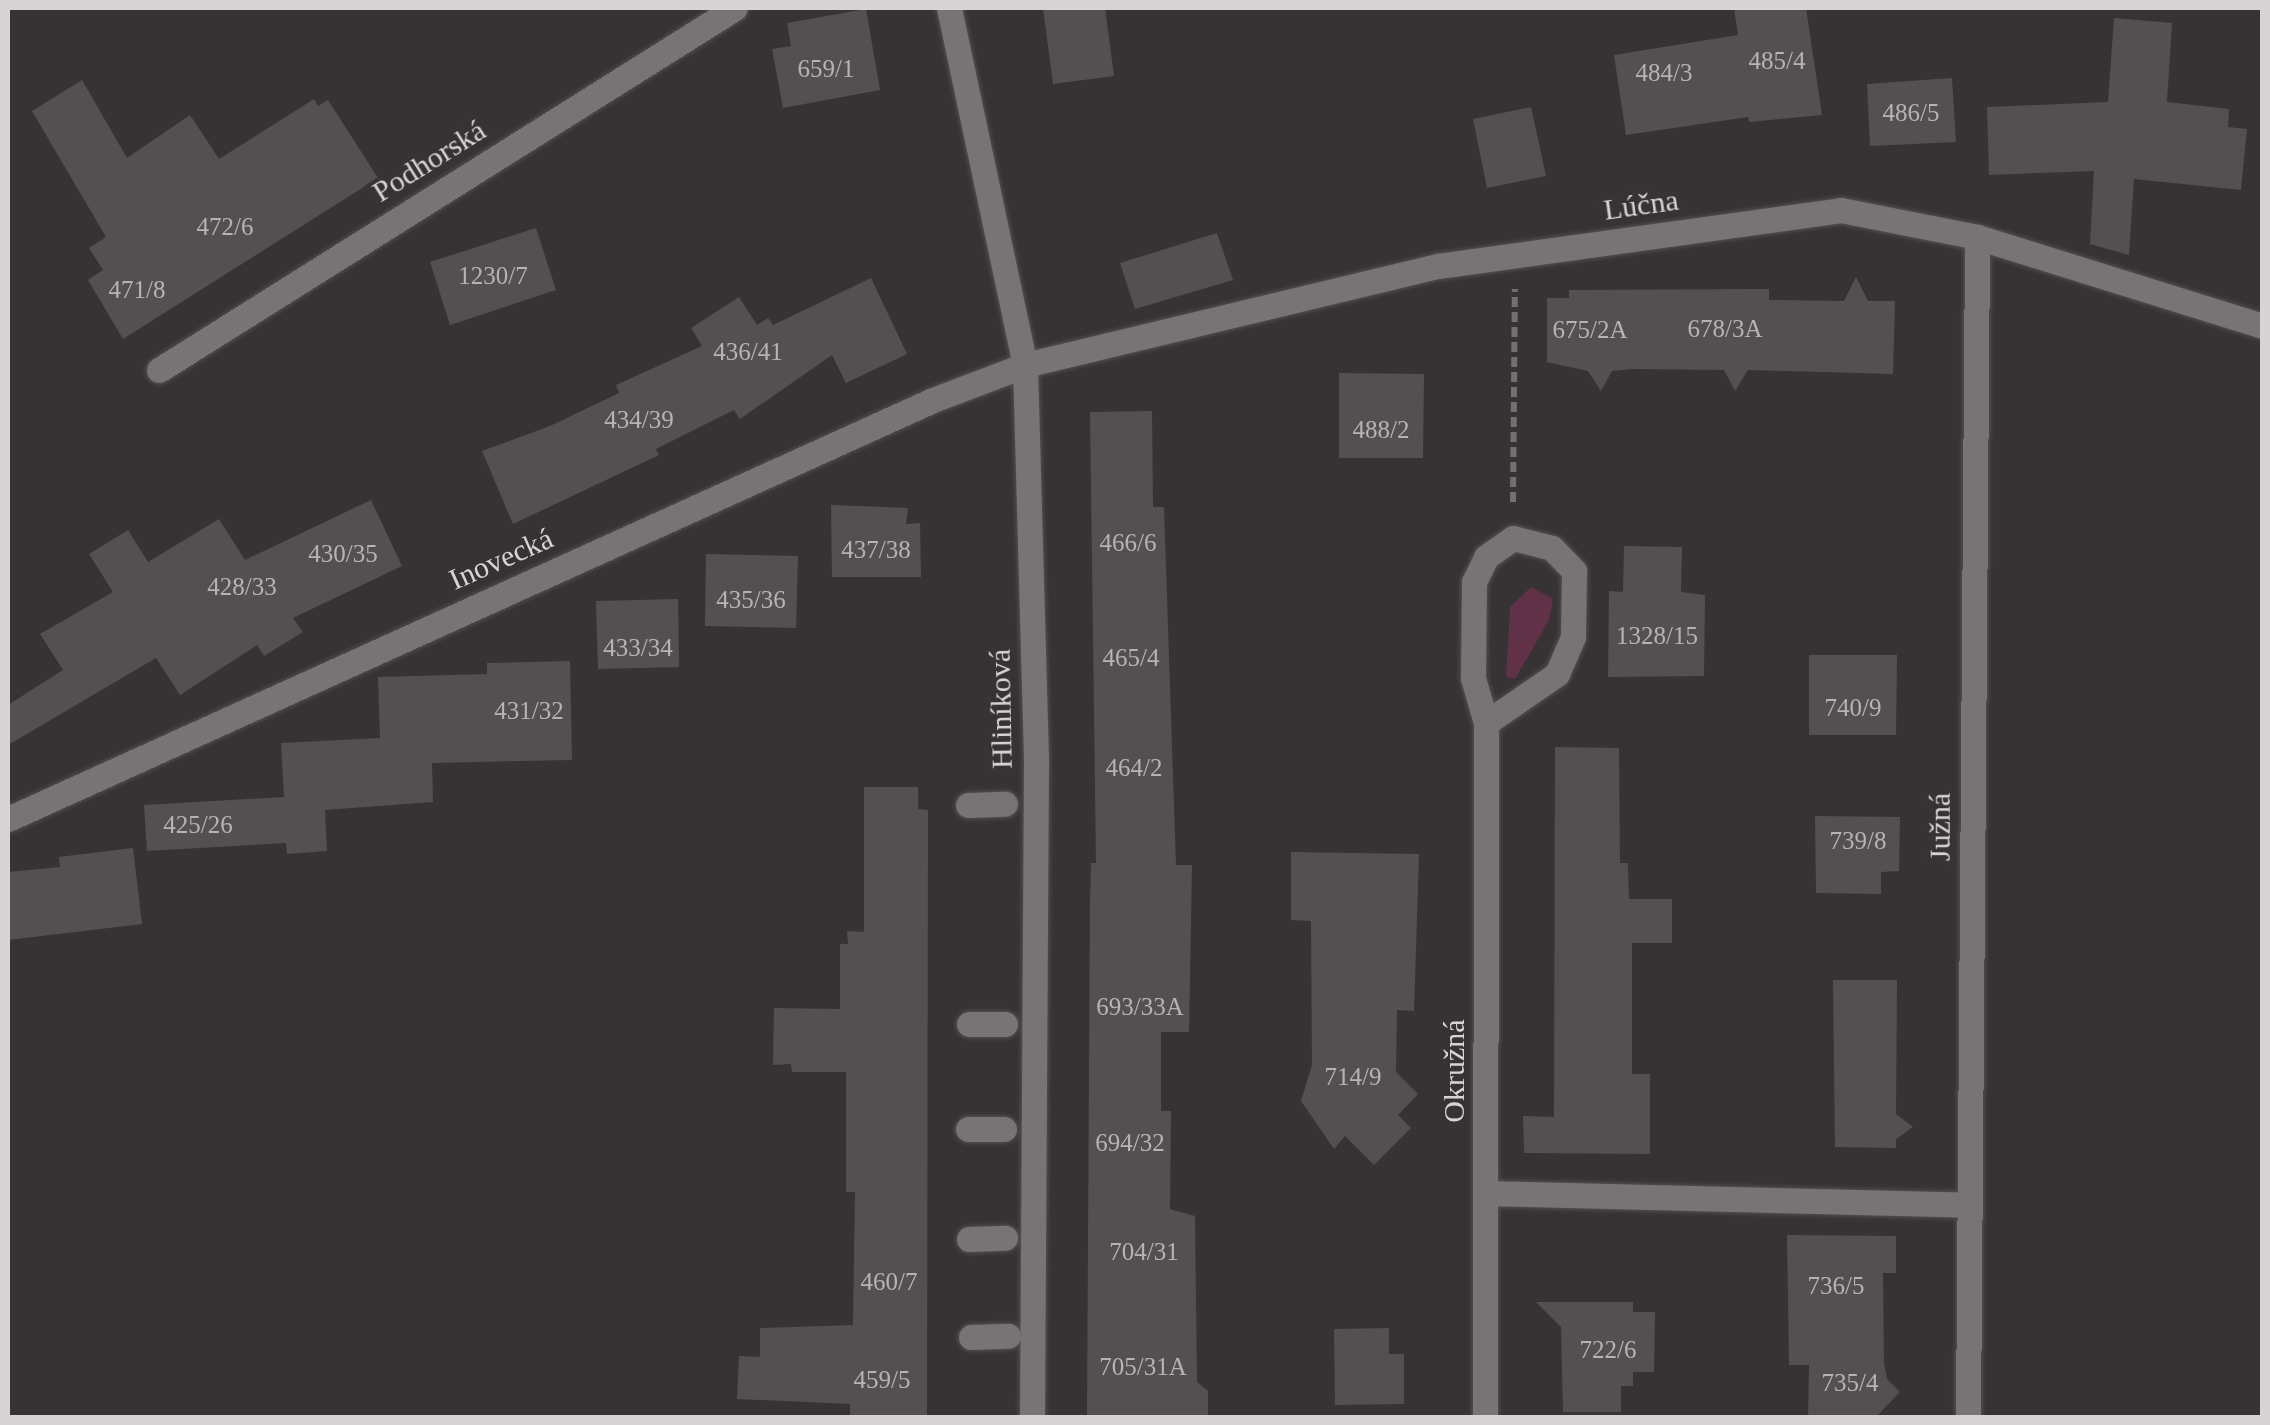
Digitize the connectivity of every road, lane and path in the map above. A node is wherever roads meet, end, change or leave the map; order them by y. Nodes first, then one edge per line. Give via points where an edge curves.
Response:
1 (735, 8) edge
2 (949, 8) edge
3 (1978, 237) junction
4 (1516, 255) junction
5 (2262, 326) edge
6 (1024, 365) junction
7 (159, 370) dead end
8 (1513, 538) junction
9 (1486, 724) junction
10 (1005, 804) dead end
11 (968, 805) dead end
12 (8, 819) edge
13 (969, 1024) dead end
14 (1005, 1024) dead end
15 (968, 1129) dead end
16 (1004, 1129) dead end
17 (1487, 1193) junction
18 (1969, 1205) junction
19 (969, 1238) dead end
20 (1005, 1238) dead end
21 (1008, 1336) dead end
22 (971, 1337) dead end
23 (1032, 1418) edge
24 (1485, 1418) edge
25 (1968, 1418) edge

1 - 7 street, Podhorská
2 - 6 street, Hliníková
3 - 4 street, Lúčna via 1841,210
3 - 5 street, Lúčna
3 - 18 street, Južná
4 - 6 street, Lúčna via 1438,266
4 - 8 path
6 - 12 street, Inovecká via 933,400
6 - 23 street, Hliníková via 1036,763
8 - 9 street, Okružná via 1486,557 1474,582 1473,678
8 - 9 street via 1552,548 1574,570 1573,636 1557,674
9 - 17 street, Okružná
10 - 11 street
13 - 14 street
15 - 16 street
17 - 18 street
17 - 24 street, Okružná
18 - 25 street, Južná
19 - 20 street
21 - 22 street

